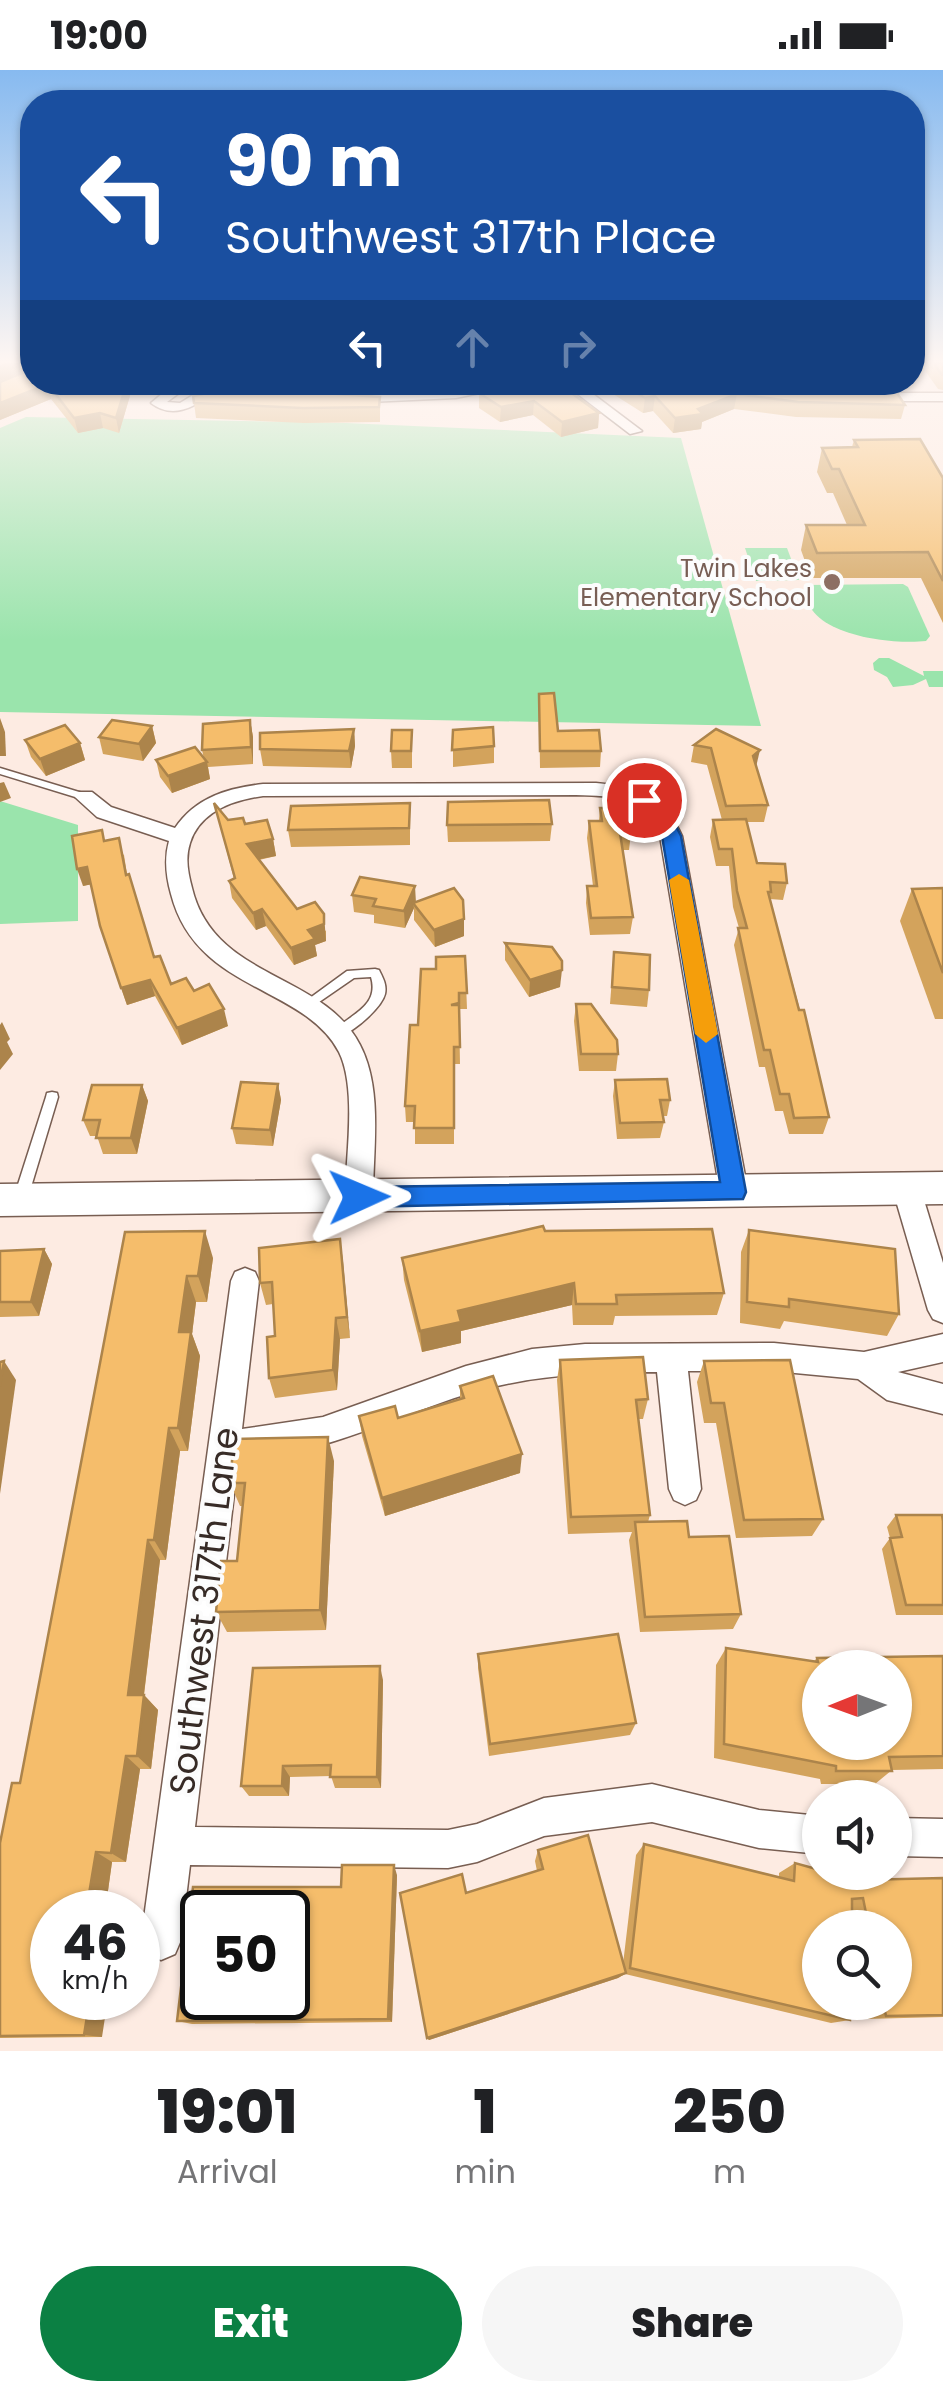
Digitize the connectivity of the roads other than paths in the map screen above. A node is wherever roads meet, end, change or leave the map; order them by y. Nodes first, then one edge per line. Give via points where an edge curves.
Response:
1 (0, 771) edge
2 (84, 797) joint
3 (177, 848) junction
4 (303, 1008) junction
5 (338, 1032) junction
6 (52, 1097) dead end
7 (925, 1188) edge
8 (734, 1192) junction
9 (359, 1197) junction
10 (10, 1200) edge
11 (245, 1281) dead end
12 (943, 1310) edge
13 (943, 1348) edge
14 (672, 1358) junction
15 (864, 1366) junction
16 (943, 1399) edge
17 (226, 1445) junction
18 (685, 1488) dead end
19 (802, 1834) edge
20 (912, 1837) edge
21 (943, 1838) edge
22 (175, 1846) junction
23 (161, 1940) dead end

1 - 2 lane
2 - 3 street
3 - 4 street via 180,888 206,942
3 - 8 street via 202,812 221,799 265,791 590,791 644,800 663,816 671,836
4 - 5 street
4 - 5 lane via 351,974 376,973 382,994 375,1005
5 - 9 street via 355,1067
6 - 10 lane
7 - 8 main road
7 - 12 street
8 - 9 main road
9 - 10 main road
11 - 17 street, Southwest 317th Lane
13 - 15 street
14 - 15 street via 774,1357
14 - 17 street via 532,1363 323,1432
14 - 18 street
15 - 16 street via 898,1390
17 - 22 street, Southwest 317th Lane
19 - 22 street via 652,1803 544,1817 477,1844 448,1848
20 - 21 street
22 - 23 street, Southwest 317th Lane

